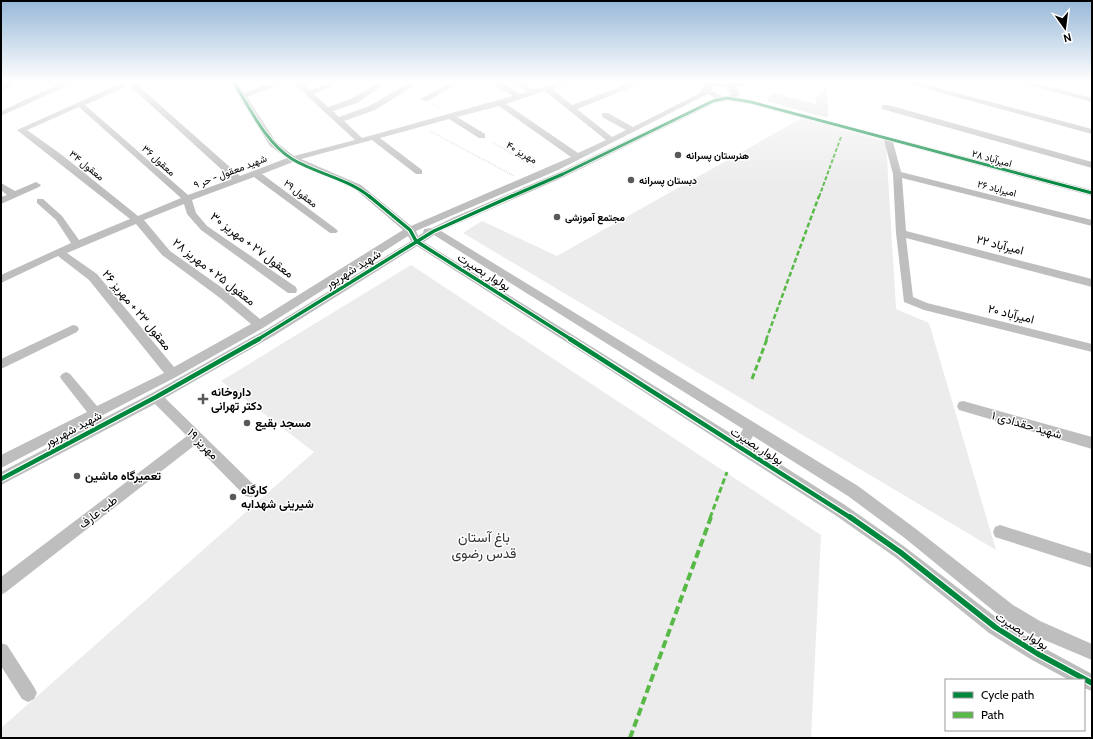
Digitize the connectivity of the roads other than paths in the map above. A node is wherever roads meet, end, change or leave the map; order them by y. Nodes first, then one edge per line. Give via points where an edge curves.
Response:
1 (54, 115) edge
2 (93, 115) edge
3 (168, 115) edge
4 (255, 115) edge
5 (334, 115) edge
6 (351, 115) edge
7 (518, 115) edge
8 (581, 115) edge
9 (606, 115) edge
10 (662, 115) edge
11 (683, 115) edge
12 (802, 115) edge
13 (915, 115) edge
14 (1030, 115) edge
15 (450, 116) joint
16 (339, 120) junction
17 (633, 130) junction
18 (1092, 132) edge
19 (482, 136) dead end
20 (373, 137) junction
21 (888, 139) junction
22 (360, 140) junction
23 (611, 140) junction
24 (577, 157) junction
25 (293, 159) junction
26 (1092, 165) edge
27 (419, 172) dead end
28 (255, 173) junction
29 (897, 174) junction
30 (238, 179) junction
31 (36, 185) dead end
32 (1, 186) edge
33 (1092, 193) edge
34 (14, 195) junction
35 (1, 200) edge
36 (187, 200) junction
37 (40, 201) dead end
38 (138, 220) junction
39 (1092, 223) edge
40 (333, 231) dead end
41 (434, 231) junction
42 (901, 233) junction
43 (413, 236) junction
44 (78, 245) junction
45 (59, 252) junction
46 (1, 279) edge
47 (1092, 282) edge
48 (292, 290) dead end
49 (259, 325) junction
50 (73, 329) dead end
51 (1092, 348) edge
52 (1, 364) edge
53 (172, 374) junction
54 (66, 377) dead end
55 (156, 397) junction
56 (962, 406) dead end
57 (96, 413) junction
58 (751, 428) junction
59 (196, 437) junction
60 (1092, 443) edge
61 (739, 447) junction
62 (1, 462) edge
63 (1, 479) edge
64 (250, 491) dead end
65 (1000, 532) dead end
66 (1092, 561) edge
67 (1, 587) edge
68 (1, 651) edge
69 (1092, 652) edge
70 (1085, 679) edge
71 (28, 693) dead end

1 - 38 street, معقول ۳۴ via 21,130 60,157
2 - 36 street, معقول ۳۶
3 - 30 street
4 - 25 street via 273,144
5 - 16 street
6 - 16 street
7 - 24 street
8 - 23 street
9 - 17 street
10 - 17 street, شهید شهریور
11 - 41 street via 563,174
12 - 21 street, امیرآباد ۲۸
13 - 26 street
14 - 18 street
15 - 19 street
15 - 20 street, شهید معقول - حر ۹
16 - 22 street
17 - 23 street, شهید شهریور
20 - 22 street, شهید معقول - حر ۹
20 - 27 street
21 - 29 street
21 - 33 street, امیرآباد ۲۸
22 - 25 street, شهید معقول - حر ۹
23 - 24 street, شهید شهریور
24 - 43 street, شهید شهریور
25 - 28 street, شهید معقول - حر ۹
25 - 43 street via 358,187
28 - 30 street, شهید معقول - حر ۹
28 - 40 street, معقول ۲۹
29 - 39 street, امیراباد ۲۶
29 - 42 street
30 - 36 street, شهید معقول - حر ۹
31 - 34 street
32 - 34 street
34 - 35 street
36 - 38 street, شهید معقول - حر ۹
36 - 48 street, معقول ۲۷ + مهریز ۳۰ via 192,214 204,228
37 - 44 street via 58,218
38 - 44 street, شهید معقول - حر ۹
38 - 49 street, معقول ۲۵ + مهریز ۲۸ via 166,253 224,295
41 - 43 street, بولوار بصیرت
41 - 58 street, بولوار بصیرت
42 - 47 street, امیرآباد ۲۲
42 - 51 street, امیرآباد ۲۰ via 908,299 924,306
43 - 49 street, شهید شهریور
43 - 55 street, شهید شهریور via 271,332
43 - 61 street, بولوار بصیرت
44 - 45 street, شهید معقول - حر ۹
45 - 46 street, شهید معقول - حر ۹
45 - 53 street, معقول ۲۳ + مهریز ۲۶ via 93,277
49 - 53 street, شهید شهریور
50 - 52 street
53 - 57 street, شهید شهریور
54 - 57 street
55 - 59 street, مهریز ۱۹
55 - 63 street, شهید شهریور
56 - 60 street, شهید حقدادی ۱
57 - 62 street, شهید شهریور
58 - 61 street
58 - 69 street, بولوار بصیرت via 853,491 1007,611 1034,627
59 - 64 street, مهریز ۱۹
59 - 67 street, طب عارف
61 - 70 street, بولوار بصیرت via 840,510 900,552 995,627
65 - 66 street
68 - 71 street

